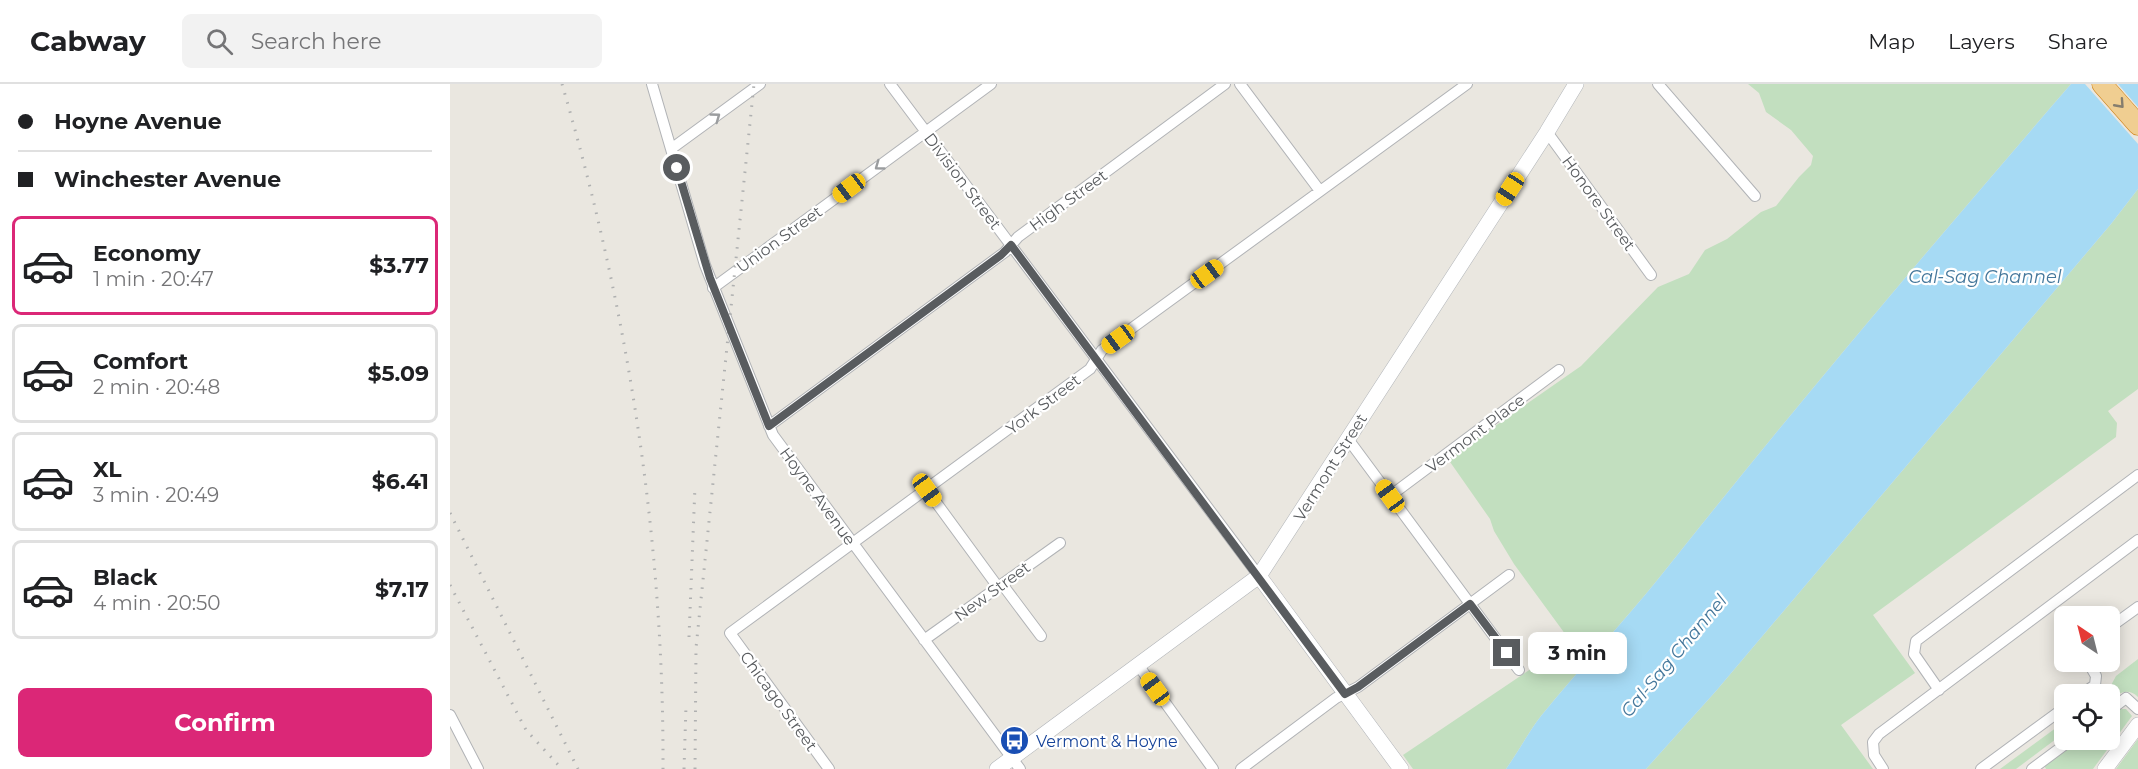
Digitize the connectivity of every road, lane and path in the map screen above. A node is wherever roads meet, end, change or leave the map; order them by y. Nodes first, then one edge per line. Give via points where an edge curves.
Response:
1 (652, 84) edge
2 (760, 84) edge
3 (890, 84) edge
4 (991, 84) edge
5 (1226, 84) edge
6 (1240, 84) edge
7 (1467, 84) edge
8 (1576, 84) edge
9 (1658, 84) edge
10 (2102, 84) edge
11 (2138, 125) edge
12 (926, 132) junction
13 (1547, 132) junction
14 (671, 149) junction
15 (1320, 191) junction
16 (1755, 196) dead end
17 (1011, 245) junction
18 (1651, 275) dead end
19 (713, 288) junction
20 (1097, 359) junction
21 (1559, 370) dead end
22 (769, 426) junction
23 (1348, 439) junction
24 (2138, 475) edge
25 (927, 490) junction
26 (1390, 496) junction
27 (2138, 540) edge
28 (1060, 543) dead end
29 (853, 544) junction
30 (1509, 575) dead end
31 (1259, 576) junction
32 (1000, 586) junction
33 (1470, 604) junction
34 (2138, 607) edge
35 (2120, 620) edge
36 (730, 633) joint
37 (1041, 636) dead end
38 (924, 640) junction
39 (1138, 665) junction
40 (1519, 670) dead end
41 (1939, 690) junction
42 (1345, 694) junction
43 (2120, 703) edge
44 (2138, 709) edge
45 (450, 715) edge
46 (2054, 715) edge
47 (2138, 725) edge
48 (2058, 750) edge
49 (1016, 764) edge
50 (477, 769) edge
51 (829, 769) edge
52 (998, 769) edge
53 (1213, 769) edge
54 (1240, 769) edge
55 (1401, 769) edge
56 (1883, 769) edge
57 (1981, 769) edge
58 (2032, 769) edge
59 (2105, 769) edge

1 - 14 street, Hoyne Avenue
14 -> 2 street
3 - 12 street, Division Street
4 - 12 street, Union Street
5 - 17 street, High Street
6 - 15 street
7 - 15 street, York Street
8 - 13 street, Vermont Street
9 - 16 street
10 -> 11 highway
12 - 17 street, Division Street
12 -> 19 street, Union Street
13 - 18 street, Honore Street
13 - 23 street, Vermont Street
14 - 19 street, Hoyne Avenue
15 - 20 street, York Street via 1102,350
17 - 20 street, Division Street
17 - 22 street, High Street
19 - 22 street, Hoyne Avenue
20 - 25 street, York Street via 1090,369
20 - 31 street, Division Street
21 - 26 street, Vermont Place
22 - 29 street, Hoyne Avenue
23 - 26 street
23 - 31 street, Vermont Street
24 - 41 street via 1916,641 1914,654
25 - 29 street, York Street
25 - 32 street
26 - 33 street
27 - 41 street
28 - 32 street, New Street
29 - 36 street, York Street
29 - 38 street, Hoyne Avenue
30 - 33 street
31 - 39 street, Vermont Street
31 - 42 street, Division Street
32 - 37 street
32 - 38 street, New Street
33 - 40 street
33 - 42 street
34 - 35 street
36 - 51 street, Chicago Street
38 - 49 street, Hoyne Avenue
39 - 49 street, Vermont Street
39 - 53 street
41 - 56 street via 1873,742 1874,755
42 - 54 street
42 - 55 street, Division Street
43 - 44 street via 2126,699
45 - 50 street
46 - 57 street
47 - 59 street
48 - 58 street
49 - 52 street, Vermont Street

